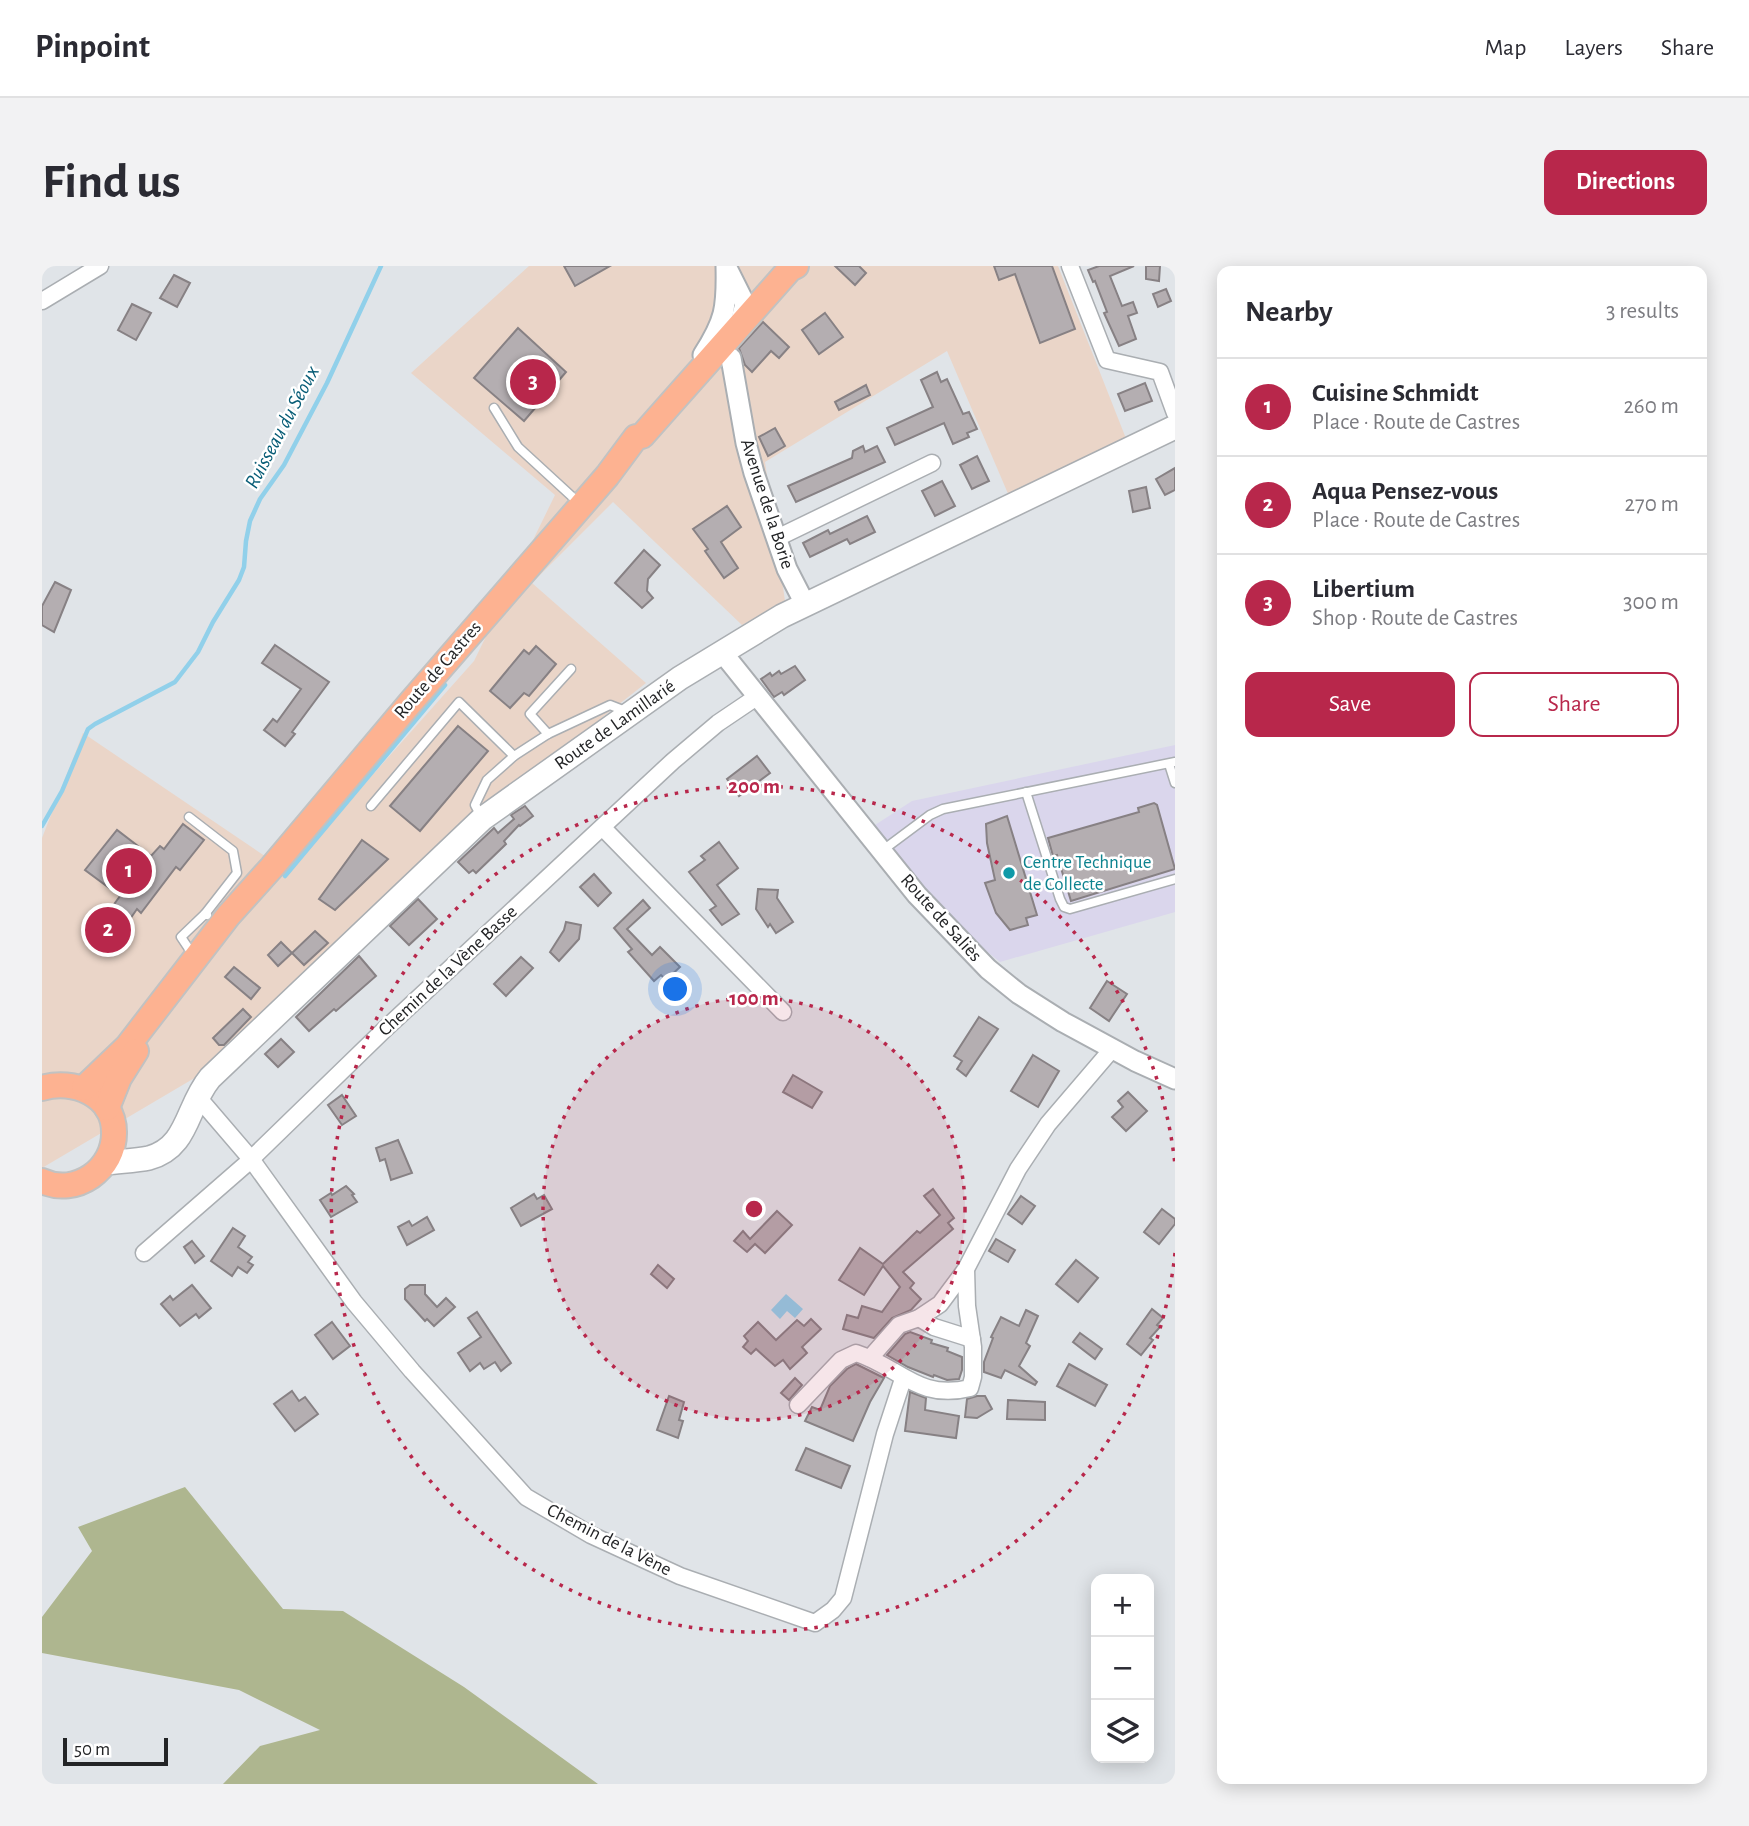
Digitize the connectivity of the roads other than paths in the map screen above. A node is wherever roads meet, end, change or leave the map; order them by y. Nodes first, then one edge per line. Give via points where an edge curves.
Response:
1 (100, 266) edge
2 (1070, 266) edge
3 (726, 267) edge
4 (792, 267) edge
5 (42, 301) edge
6 (740, 323) junction
7 (731, 358) dead end
8 (676, 397) junction
9 (494, 408) dead end
10 (1175, 413) edge
11 (1175, 427) edge
12 (932, 463) dead end
13 (581, 505) junction
14 (777, 538) junction
15 (805, 604) junction
16 (722, 652) junction
17 (571, 669) dead end
18 (758, 696) junction
19 (630, 712) junction
20 (548, 734) junction
21 (514, 756) junction
22 (1172, 763) edge
23 (1175, 783) edge
24 (1026, 792) junction
25 (371, 806) dead end
26 (189, 817) dead end
27 (482, 819) junction
28 (603, 828) junction
29 (883, 850) junction
30 (272, 867) junction
31 (1175, 879) edge
32 (216, 915) junction
33 (783, 1013) dead end
34 (1113, 1048) junction
35 (1175, 1079) edge
36 (45, 1084) edge
37 (84, 1088) junction
38 (197, 1096) junction
39 (111, 1120) junction
40 (156, 1155) junction
41 (251, 1159) junction
42 (106, 1163) junction
43 (48, 1189) edge
44 (144, 1253) dead end
45 (966, 1269) junction
46 (919, 1318) junction
47 (972, 1339) junction
48 (870, 1358) junction
49 (903, 1379) junction
50 (798, 1405) dead end

1 - 5 street
2 - 10 street via 1107,360 1160,372
3 - 6 street via 745,304
3 - 8 street via 724,316
4 - 6 main road, Route de Castres
6 - 8 main road, Route de Castres
7 - 14 street, Avenue de la Borie via 746,443
8 - 13 main road, Route de Castres via 642,436 636,437
9 - 13 lane via 518,447
11 - 15 main road, Route de Lamillarié
12 - 14 street
13 - 30 main road, Route de Castres
14 - 15 street, Avenue de la Borie
15 - 16 main road, Route de Lamillarié
16 - 18 street, Route de Saliès
16 - 19 main road, Route de Lamillarié
17 - 20 lane via 530,714
18 - 28 street, Chemin de la Vène Basse via 688,748
18 - 29 street, Route de Saliès
19 - 20 lane via 610,705
19 - 27 main road, Route de Lamillarié
20 - 21 lane
21 - 25 lane via 459,702
21 - 27 lane via 486,780 475,805
22 - 23 lane
22 - 24 lane
24 - 29 lane via 943,809
24 - 31 lane via 1064,907
26 - 32 lane via 233,851 237,862 237,873
27 - 38 main road, Route de Lamillarié via 241,1047
28 - 33 street
28 - 41 street, Chemin de la Vène Basse
29 - 34 street, Route de Saliès via 917,895 988,969 1042,1009
30 - 32 main road, Route de Castres
30 - 39 main road, Route de Castres via 134,1054 119,1078
32 - 37 main road, Route de Castres via 195,958 127,1047
34 - 35 street, Route de Saliès
34 - 45 street via 1048,1124 1018,1169
36 - 37 main road
37 - 39 main road
38 - 40 main road, Route de Lamillarié via 178,1141
38 - 41 street, Chemin de la Vène
39 - 40 main road via 134,1147
39 - 42 main road, Route de Castres
40 - 42 main road
41 - 44 street, Chemin de la Vène Basse
41 - 49 street, Chemin de la Vène via 354,1302 526,1497 591,1535 680,1576 815,1622 843,1598
42 - 43 main road via 84,1181
45 - 46 street via 940,1304
45 - 47 street
46 - 47 street
46 - 48 street via 899,1325
47 - 49 street via 970,1388 938,1392
48 - 49 street
48 - 50 street via 856,1353 841,1360

